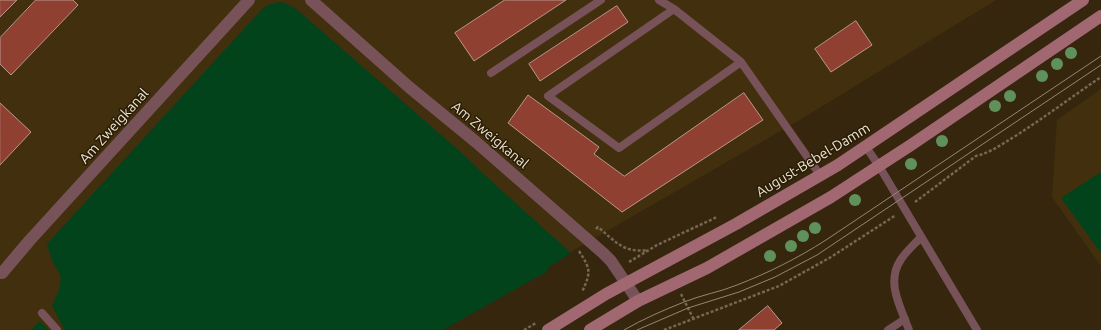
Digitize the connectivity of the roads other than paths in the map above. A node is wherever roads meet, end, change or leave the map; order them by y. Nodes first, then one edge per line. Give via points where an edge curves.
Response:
1 (249, 0) edge
2 (311, 0) edge
3 (601, 0) edge
4 (659, 0) edge
5 (1083, 0) edge
6 (674, 9) junction
7 (1101, 16) edge
8 (741, 62) junction
9 (491, 73) dead end
10 (866, 147) junction
11 (879, 166) junction
12 (820, 175) junction
13 (921, 237) junction
14 (2, 273) dead end
15 (625, 282) junction
16 (638, 301) junction
17 (42, 313) dead end
18 (905, 319) junction
19 (57, 330) edge
20 (548, 330) edge
21 (590, 330) edge
22 (888, 330) edge
23 (909, 330) edge
24 (977, 330) edge

1 - 14 street, Am Zweigkanal
2 - 15 street, Am Zweigkanal via 587,239 611,261
3 - 9 lane
4 - 6 lane
5 - 10 main road, August-Bebel-Damm
6 - 8 lane
6 - 8 lane via 548,96 619,148
7 - 11 main road
8 - 12 lane
10 - 11 lane
10 - 12 main road, August-Bebel-Damm
11 - 13 lane
11 - 16 main road via 826,200 720,260
12 - 15 main road, August-Bebel-Damm via 736,224
13 - 18 lane via 900,260 893,277 894,289
13 - 24 lane
15 - 16 street, Am Zweigkanal
15 - 20 main road, August-Bebel-Damm
16 - 21 main road
17 - 19 lane
18 - 22 lane
18 - 23 lane

